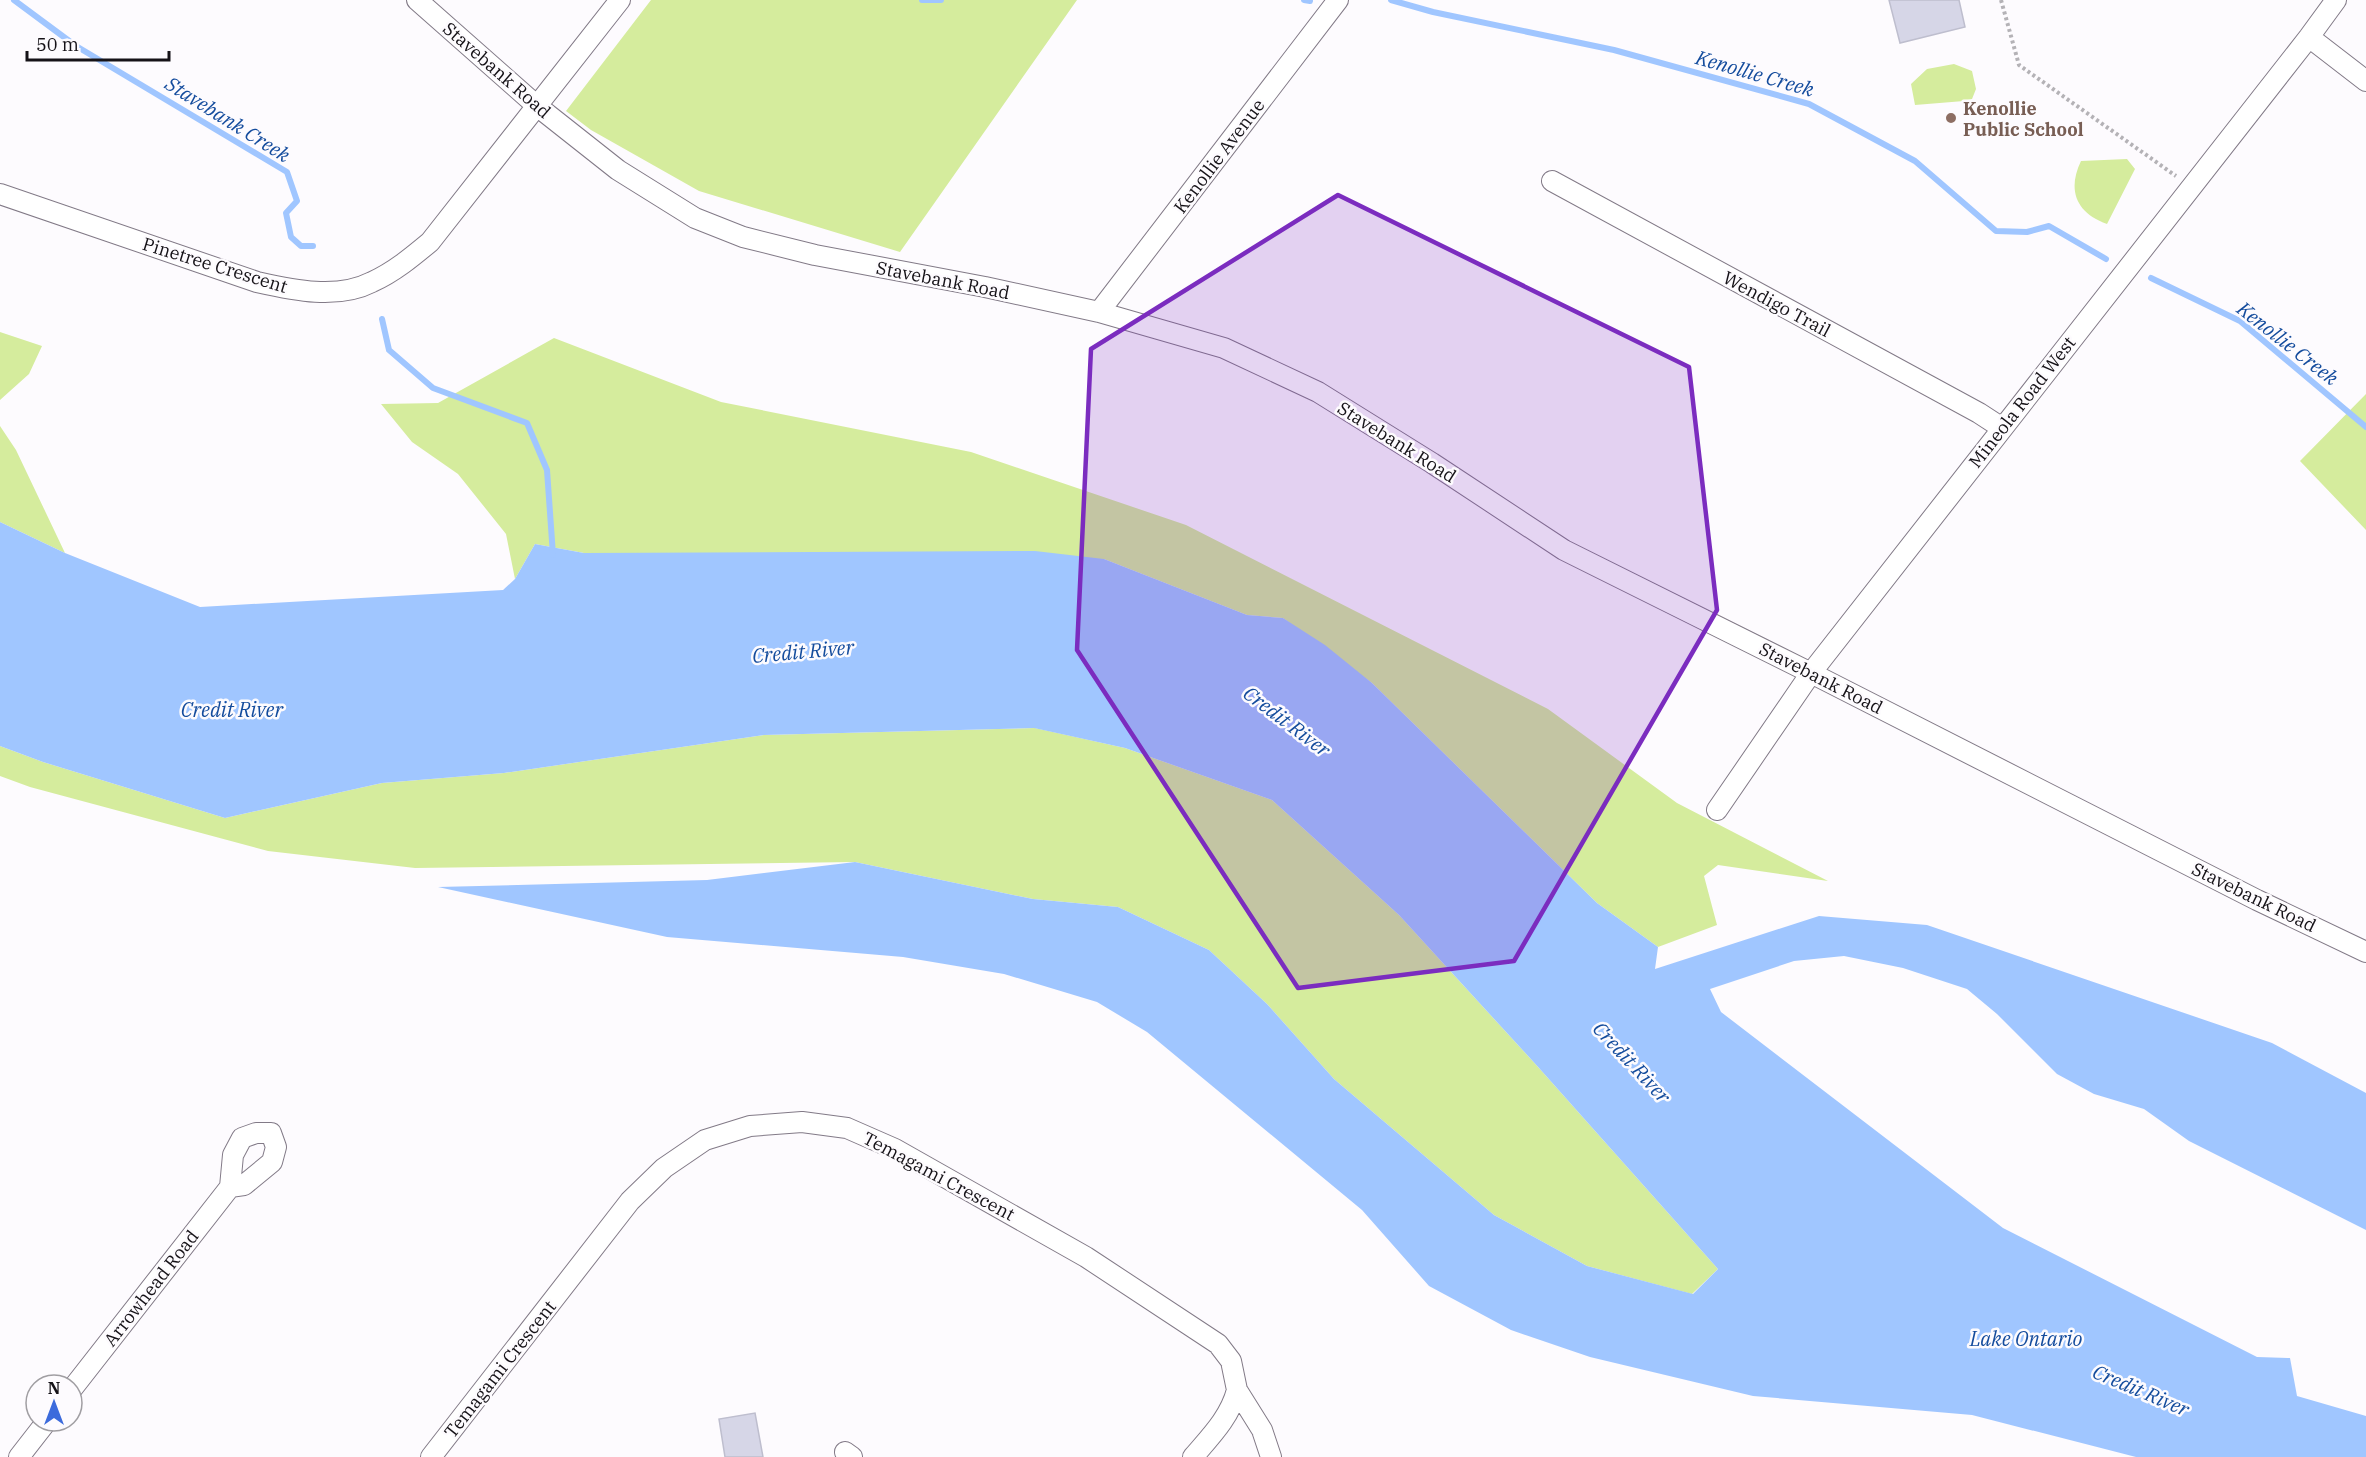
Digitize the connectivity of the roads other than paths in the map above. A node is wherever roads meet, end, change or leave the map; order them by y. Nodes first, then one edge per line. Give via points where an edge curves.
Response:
1 (417, 0) edge
2 (620, 0) edge
3 (1338, 0) edge
4 (2336, 0) edge
5 (2309, 37) junction
6 (2366, 81) edge
7 (537, 106) junction
8 (1552, 181) dead end
9 (0, 195) edge
10 (1099, 312) junction
11 (2002, 428) junction
12 (1811, 673) junction
13 (1718, 810) dead end
14 (2366, 952) edge
15 (230, 1187) dead end
16 (84, 1374) edge
17 (1237, 1390) junction
18 (38, 1433) edge
19 (19, 1457) edge
20 (431, 1457) edge
21 (1193, 1457) edge
22 (1271, 1457) edge

1 - 7 street, Stavebank Road
2 - 7 street, Pinetree Crescent
3 - 10 street, Kenollie Avenue
4 - 5 street, Mineola Road West
5 - 6 street
5 - 11 street, Mineola Road West
7 - 9 street, Pinetree Crescent via 430,242 370,284 336,291 296,291 257,282
7 - 10 street, Stavebank Road via 618,170 694,218 743,237
8 - 11 street, Wendigo Trail
10 - 12 street, Stavebank Road via 1224,348 1318,392 1564,550
11 - 12 street, Mineola Road West
12 - 13 street, Mineola Road West
12 - 14 street, Stavebank Road
15 - 16 street, Arrowhead Road
17 - 20 street, Temagami Crescent via 1231,1361 1218,1344 1086,1257 894,1149 847,1128 801,1122 750,1126 705,1140 664,1168 630,1201
17 - 21 street via 1222,1424
17 - 22 street, Temagami Crescent via 1262,1430
18 - 19 street

